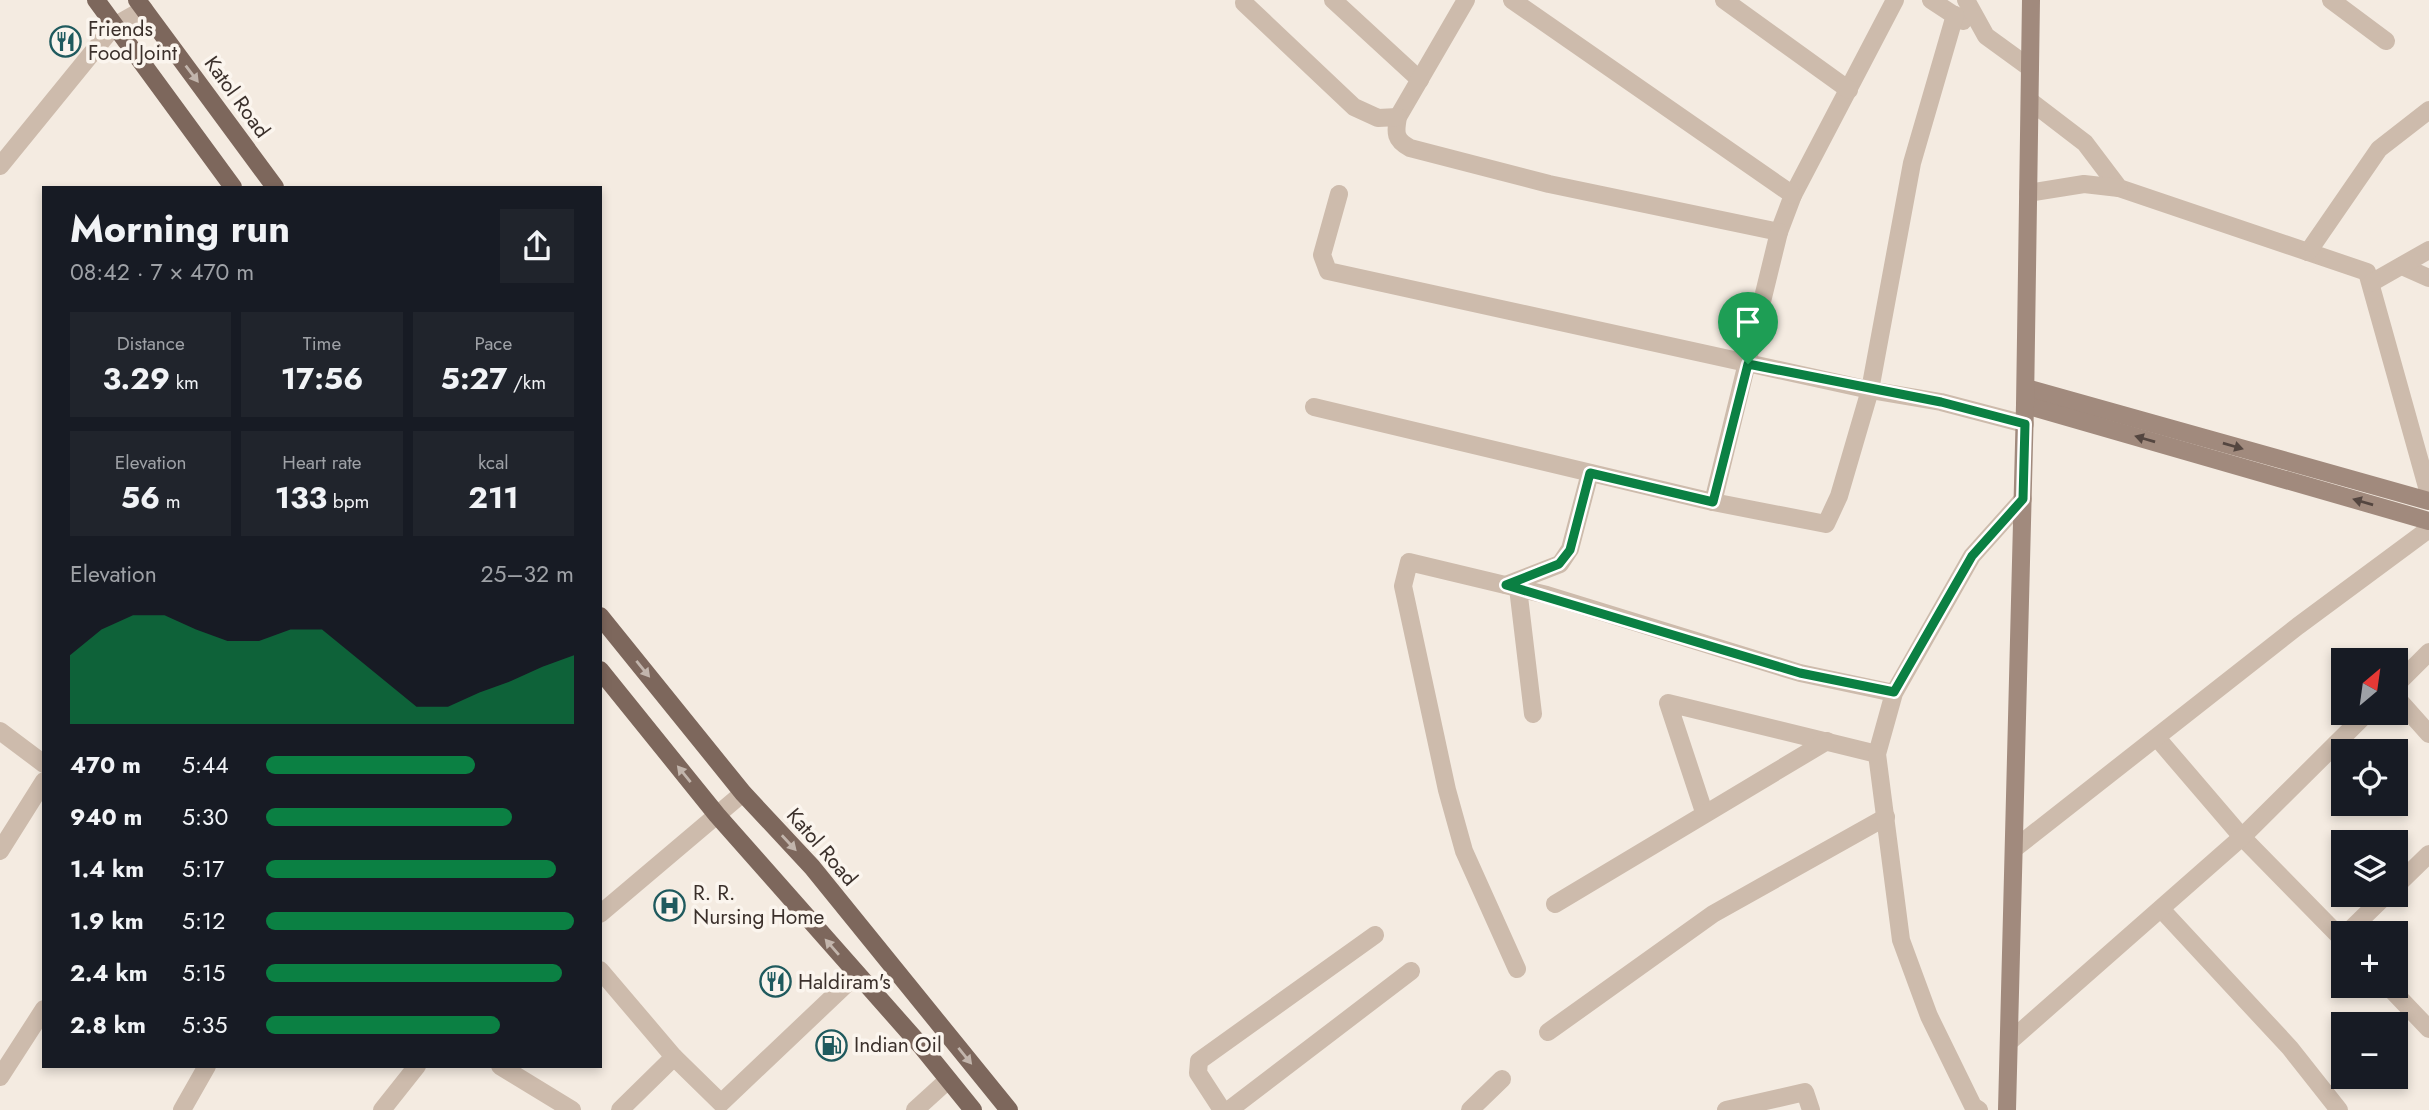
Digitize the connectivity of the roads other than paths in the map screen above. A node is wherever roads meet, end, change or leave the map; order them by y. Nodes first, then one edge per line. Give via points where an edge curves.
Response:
1 (96, 0) edge
2 (1333, 0) edge
3 (1466, 0) edge
4 (1513, 0) edge
5 (1724, 0) edge
6 (1895, 0) edge
7 (1931, 0) edge
8 (1966, 0) edge
9 (2031, 0) edge
10 (2331, 0) edge
11 (1244, 3) dead end
12 (141, 5) edge
13 (1955, 15) junction
14 (114, 26) junction
15 (1986, 36) junction
16 (2386, 41) dead end
17 (2030, 68) junction
18 (1420, 80) junction
19 (1849, 90) junction
20 (2030, 101) junction
21 (2429, 110) edge
22 (1398, 117) junction
23 (0, 166) edge
24 (232, 186) edge
25 (274, 186) edge
26 (2119, 188) junction
27 (2028, 193) junction
28 (1339, 194) dead end
29 (1793, 195) junction
30 (1779, 232) junction
31 (2429, 250) edge
32 (2308, 252) junction
33 (2402, 266) junction
34 (2429, 278) edge
35 (2371, 283) junction
36 (1748, 364) junction
37 (1870, 390) junction
38 (2026, 397) junction
39 (1314, 407) dead end
40 (2025, 424) junction
41 (1590, 473) junction
42 (2429, 494) edge
43 (2023, 499) junction
44 (2429, 501) edge
45 (1713, 502) junction
46 (2429, 521) edge
47 (2429, 529) edge
48 (1512, 587) junction
49 (602, 618) edge
50 (2429, 652) edge
51 (602, 672) edge
52 (2408, 673) edge
53 (1894, 692) junction
54 (2408, 710) edge
55 (1533, 714) dead end
56 (2355, 725) edge
57 (0, 731) edge
58 (2429, 734) edge
59 (2158, 739) junction
60 (1827, 741) junction
61 (1877, 754) junction
62 (42, 762) edge
63 (42, 785) edge
64 (743, 793) junction
65 (1704, 812) junction
66 (717, 815) junction
67 (1886, 817) junction
68 (2242, 837) junction
69 (2014, 849) junction
70 (0, 850) edge
71 (2429, 854) edge
72 (2408, 874) edge
73 (1555, 904) dead end
74 (2374, 907) edge
75 (2161, 909) junction
76 (602, 912) edge
77 (2360, 921) edge
78 (2331, 924) edge
79 (1376, 935) dead end
80 (1517, 969) dead end
81 (1411, 971) dead end
82 (602, 972) edge
83 (857, 974) junction
84 (2402, 998) edge
85 (42, 1012) edge
86 (2426, 1019) edge
87 (1548, 1032) dead end
88 (2009, 1042) junction
89 (674, 1057) junction
90 (205, 1068) edge
91 (415, 1068) edge
92 (503, 1068) edge
93 (0, 1077) edge
94 (1502, 1079) dead end
95 (948, 1080) junction
96 (182, 1110) edge
97 (382, 1110) edge
98 (572, 1110) edge
99 (620, 1110) edge
100 (915, 1110) edge
101 (972, 1110) edge
102 (1009, 1110) edge
103 (1222, 1110) edge
104 (1229, 1110) edge
105 (1470, 1110) edge
106 (1727, 1110) edge
107 (1811, 1110) edge
108 (1979, 1110) edge
109 (2007, 1110) edge
110 (2339, 1110) edge

1 - 14 main road
2 - 18 street
3 - 18 street
4 - 29 street
5 - 19 street
6 - 19 street
7 - 13 street
8 - 15 street
9 - 17 street
10 - 16 street
11 - 22 street via 1354,107 1378,118
12 - 14 street
12 -> 25 main road, Katol Road
13 - 15 street
13 - 37 street via 1912,163
14 - 23 street
14 - 24 main road
15 - 17 street
17 - 20 street
18 - 22 street
19 - 29 street
20 - 26 street via 2085,143
20 - 27 street
21 - 32 street via 2379,149
22 - 30 street via 1395,134 1410,148 1549,184
26 - 27 street via 2084,184
26 - 32 street
27 - 38 street
28 - 36 street via 1322,255 1328,271
29 - 30 street
30 - 36 street
31 - 33 street
32 - 35 street via 2367,272
33 - 34 street
33 - 35 street
35 - 42 street
36 - 37 street
36 - 45 street
37 - 40 street
37 - 45 street via 1843,485 1826,524
38 - 40 street
38 -> 44 street
46 -> 38 street
39 - 41 street
40 - 43 street
41 - 45 street
41 - 48 street via 1585,502 1565,556 1559,564
43 - 53 street via 1972,556
43 - 69 street
47 - 59 street via 2298,626
48 - 53 street via 1800,673
48 - 55 street
48 - 80 street via 1409,562 1404,586 1464,851
49 -> 64 main road, Katol Road
50 - 52 street
66 -> 51 main road
53 - 61 street
54 - 58 street
56 - 68 street
57 - 62 street
59 - 68 street
59 - 69 street
60 - 61 street
60 - 65 street
60 - 65 street via 1668,703
61 - 67 street
63 - 70 street
64 - 66 street
64 -> 102 main road, Katol Road via 812,867
65 - 73 street
66 - 76 street
83 -> 66 main road
67 - 87 street via 1713,914
67 - 108 street via 1901,940 1929,1016
68 - 75 street
68 - 78 street
69 - 88 street
71 - 72 street
74 - 77 street
75 - 88 street
75 - 110 street via 2290,1048
79 - 103 street via 1199,1061 1198,1073
81 - 104 street
82 - 89 street
83 - 89 street via 725,1102 716,1102
83 - 95 main road
84 - 86 street
85 - 93 street
88 - 109 street
89 - 99 street
90 - 96 street
91 - 97 street
92 - 98 street
94 - 105 street
95 - 100 street
95 - 101 main road
106 - 107 street via 1805,1093

